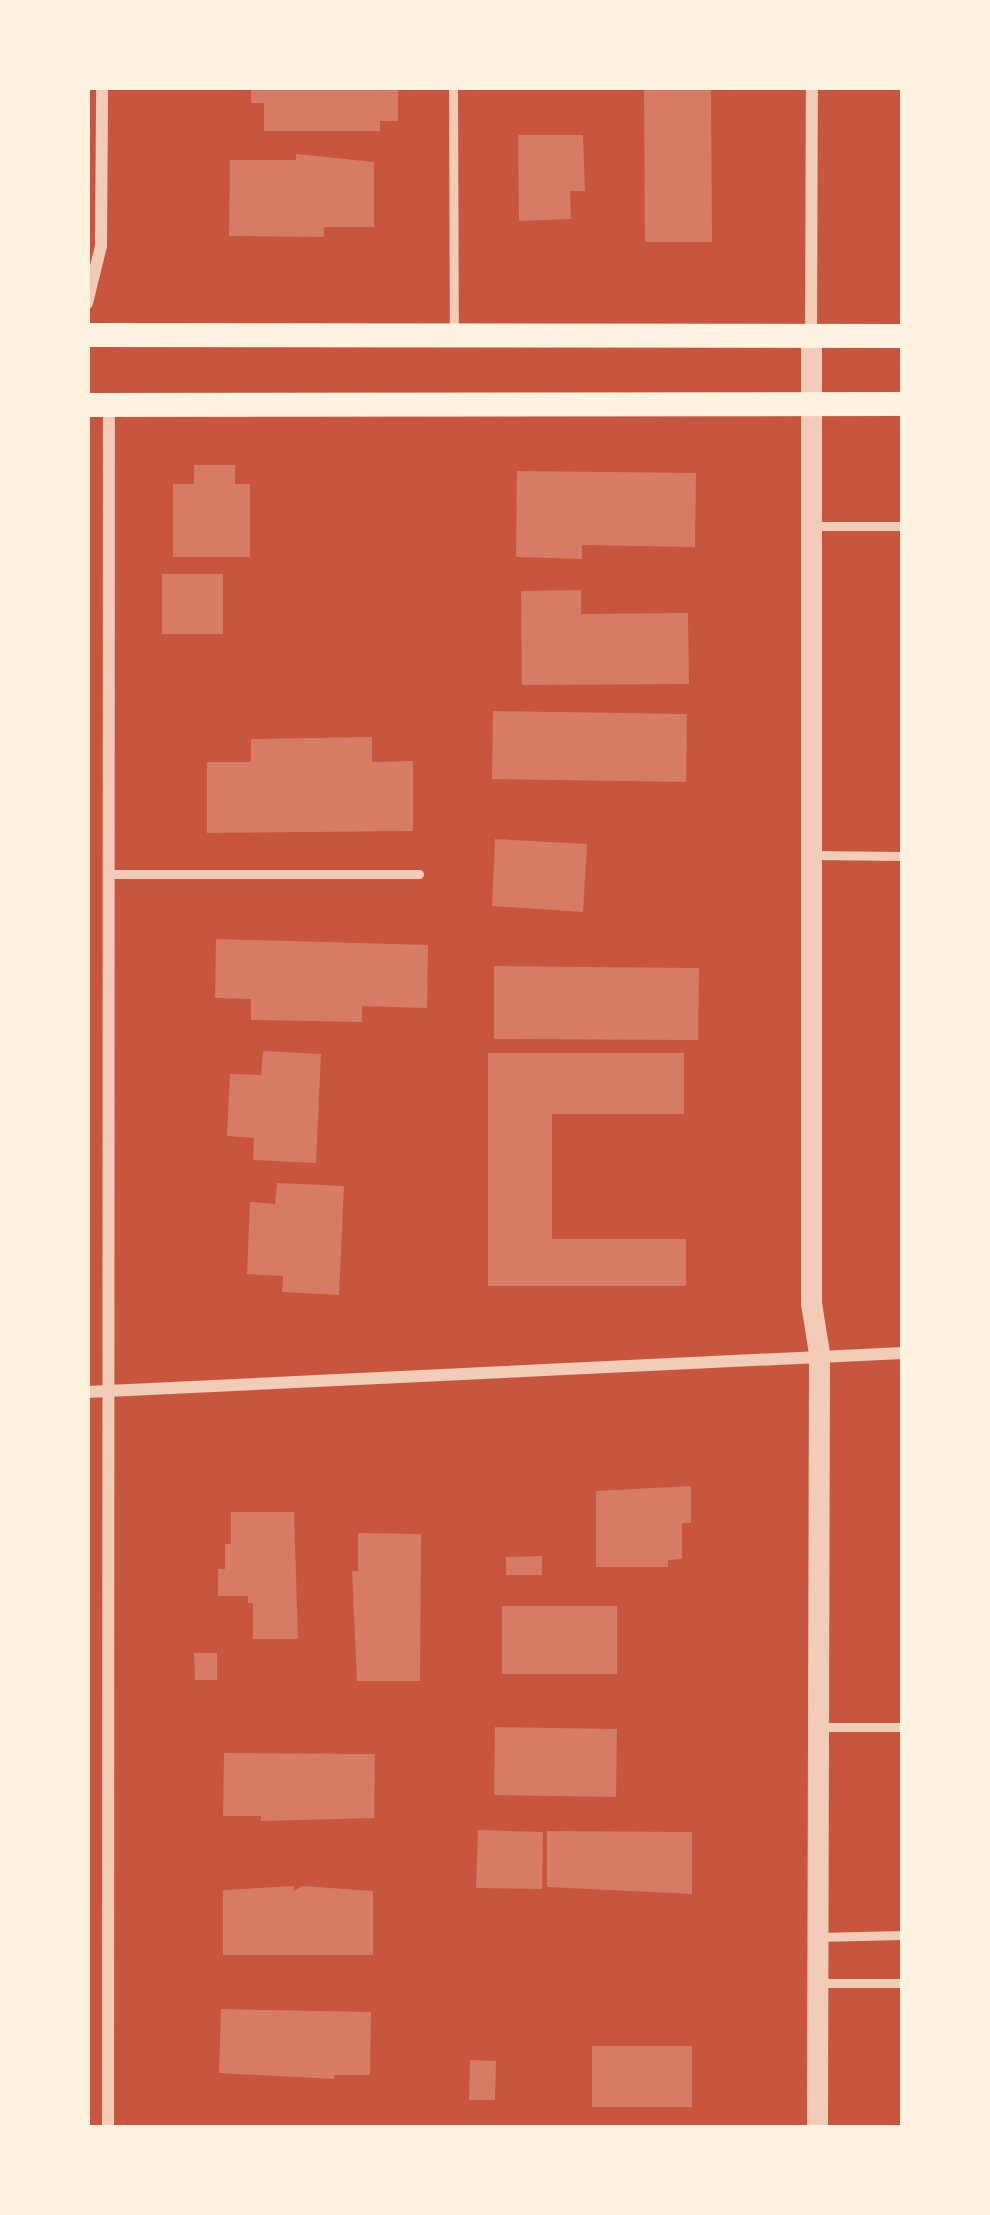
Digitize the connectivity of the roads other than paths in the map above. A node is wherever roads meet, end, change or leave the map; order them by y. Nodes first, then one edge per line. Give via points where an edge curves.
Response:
1 (102, 87) edge
2 (453, 87) edge
3 (812, 87) edge
4 (87, 304) edge
5 (87, 335) edge
6 (454, 335) junction
7 (812, 335) junction
8 (903, 335) edge
9 (812, 404) junction
10 (903, 404) edge
11 (98, 405) edge
12 (812, 526) junction
13 (903, 526) edge
14 (812, 855) junction
15 (903, 856) edge
16 (109, 874) junction
17 (419, 874) dead end
18 (819, 1353) junction
19 (903, 1353) edge
20 (87, 1392) edge
21 (110, 1392) junction
22 (817, 1726) junction
23 (903, 1726) edge
24 (903, 1935) edge
25 (817, 1937) junction
26 (903, 1982) edge
27 (817, 1983) junction
28 (108, 2128) edge
29 (817, 2128) edge

1 - 4 street via 101,246
2 - 6 lane
3 - 7 street
5 - 6 main road
6 - 7 main road
7 - 8 main road
7 - 9 street
9 - 10 main road
9 - 11 main road
9 - 12 street
11 - 16 street
12 - 13 lane
12 - 14 street
14 - 15 lane
14 - 18 street via 812,1303
16 - 17 lane
16 - 21 street
18 - 19 street
18 - 21 street
18 - 22 street
20 - 21 street
21 - 28 street
22 - 23 lane
22 - 25 street
24 - 25 lane
25 - 27 street
26 - 27 lane
27 - 29 street

